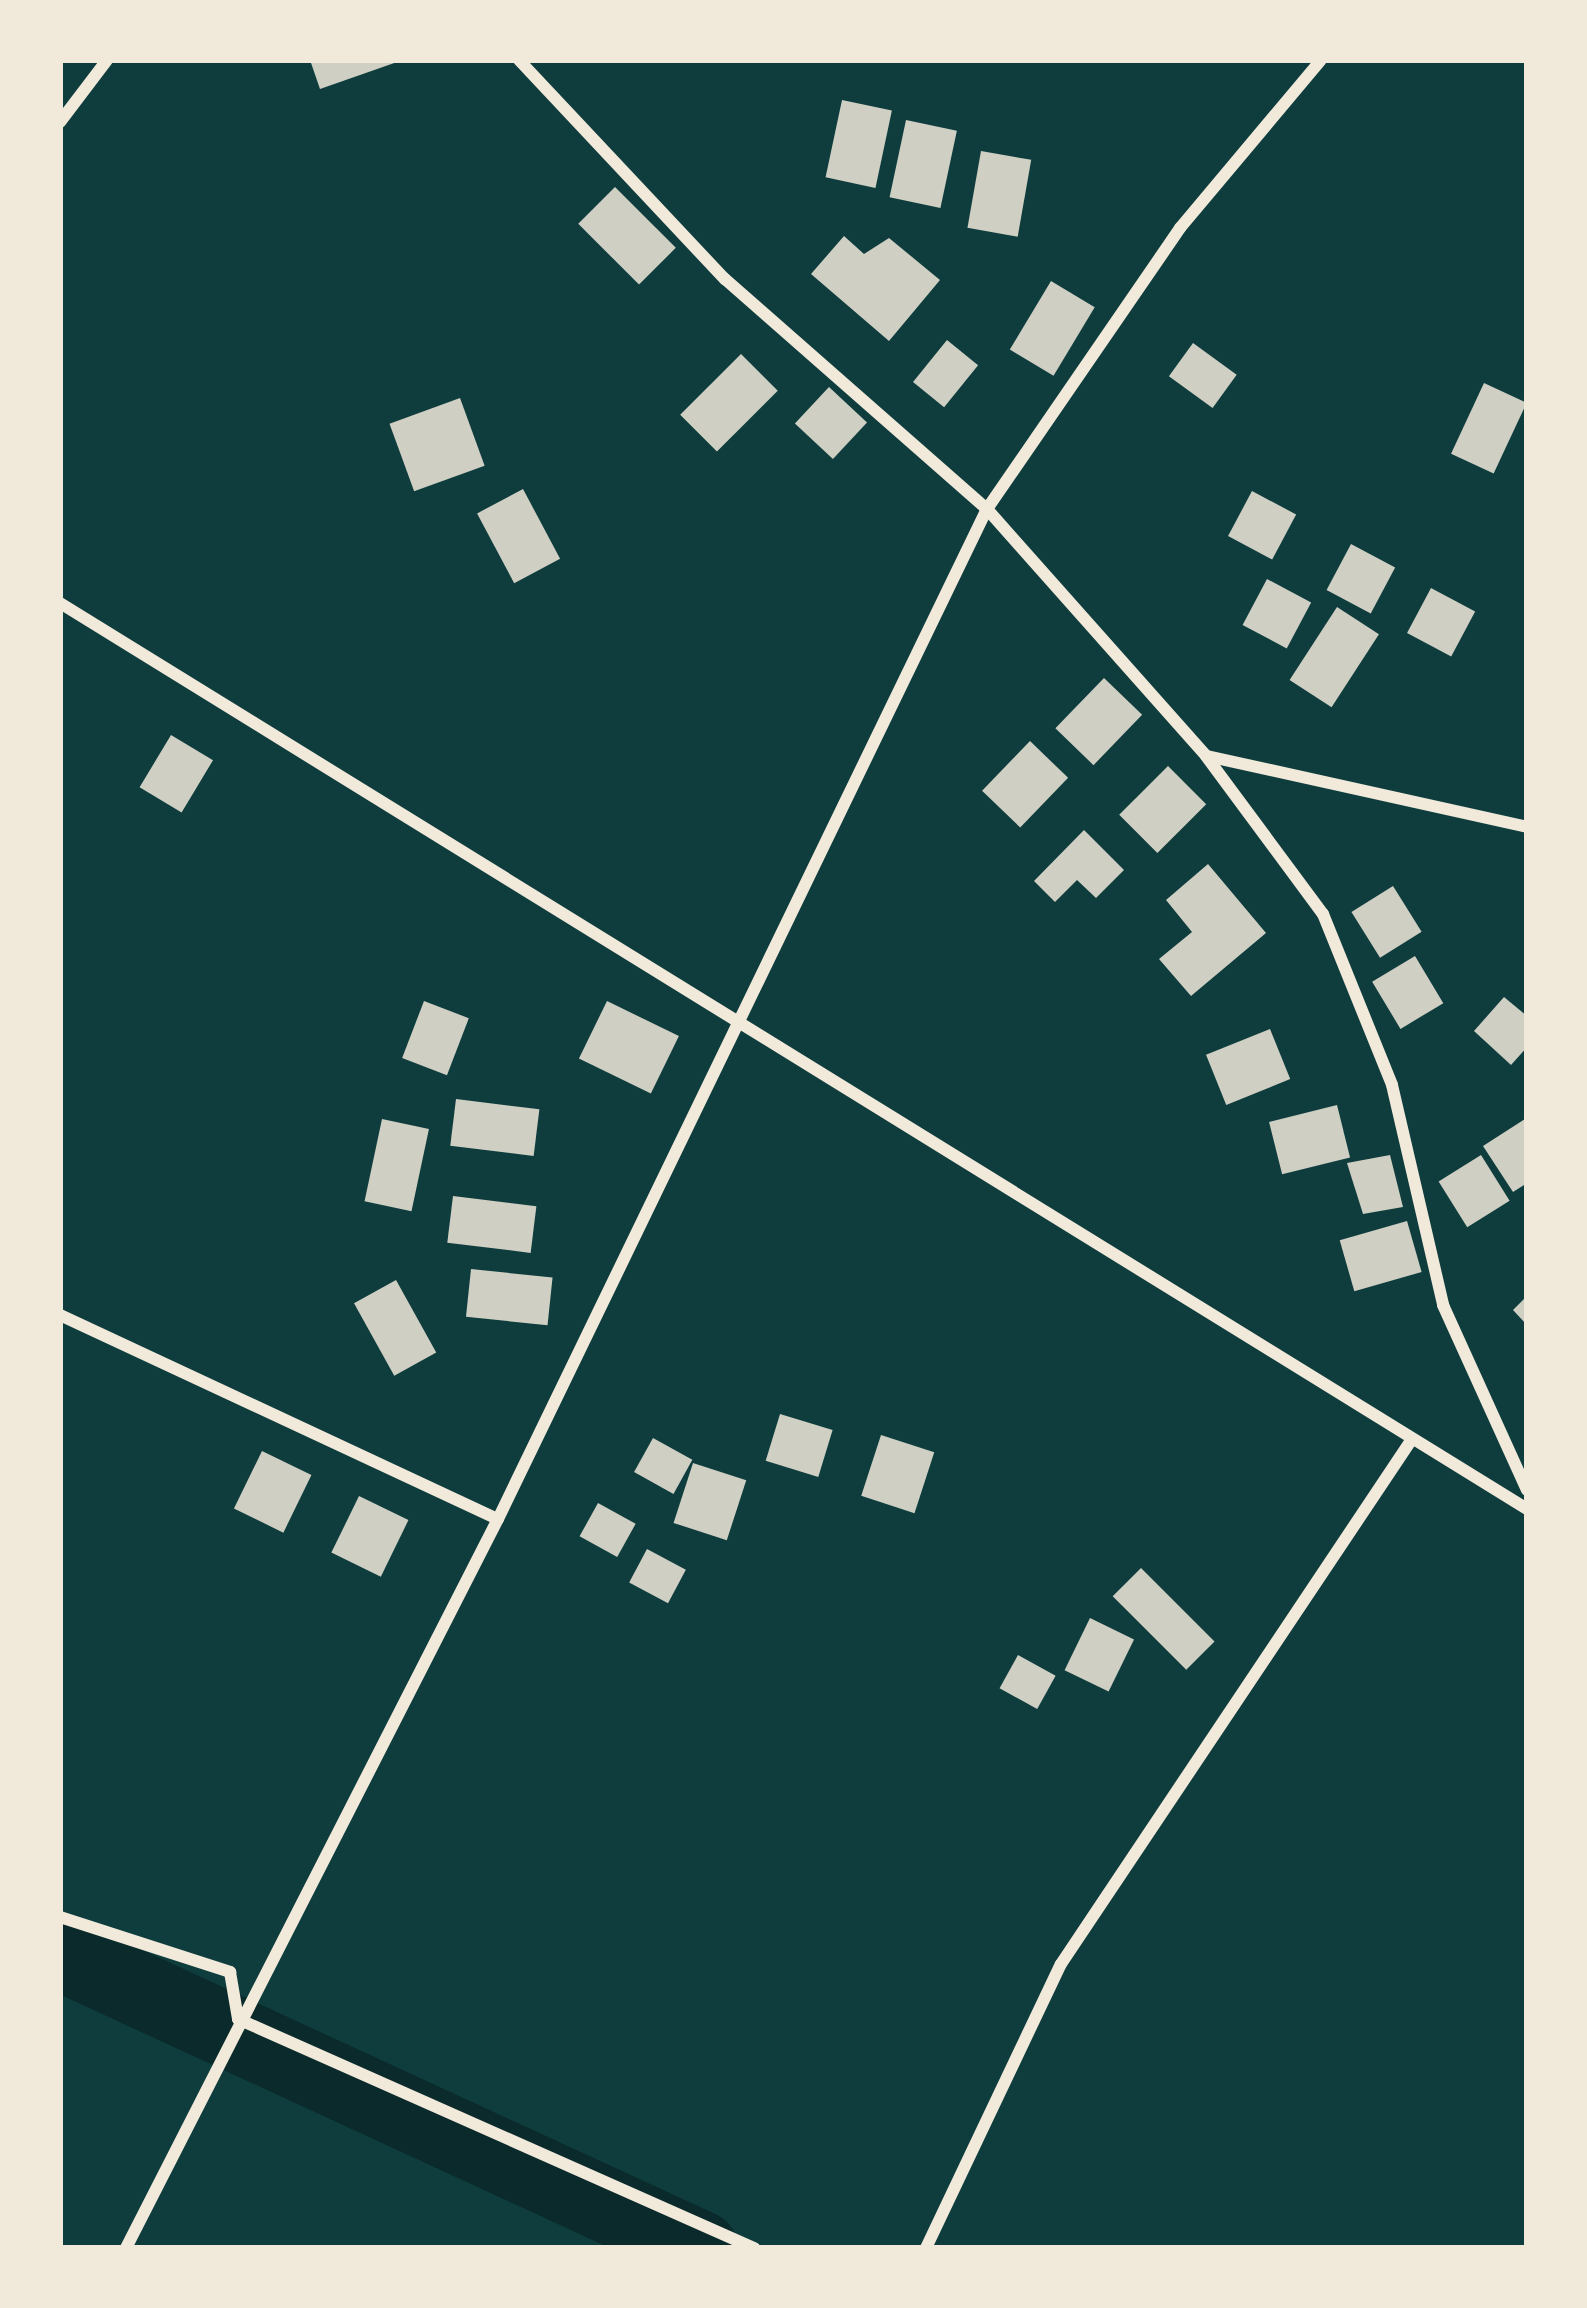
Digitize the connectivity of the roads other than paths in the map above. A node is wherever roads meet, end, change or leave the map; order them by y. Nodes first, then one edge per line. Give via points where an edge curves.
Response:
1 (107, 60) edge
2 (519, 60) edge
3 (1321, 60) edge
4 (60, 122) edge
5 (987, 509) junction
6 (60, 603) edge
7 (1206, 756) junction
8 (1527, 826) edge
9 (736, 1029) junction
10 (60, 1316) edge
11 (1410, 1442) junction
12 (1527, 1490) edge
13 (1527, 1509) edge
14 (498, 1519) junction
15 (60, 1917) edge
16 (238, 2019) junction
17 (126, 2248) edge
18 (754, 2248) edge
19 (926, 2248) edge

1 - 4 street
2 - 5 street via 725,279
3 - 5 street via 1180,228
5 - 7 street
5 - 9 street
6 - 9 street
7 - 8 street
7 - 12 street via 1323,914 1359,993 1443,1305
9 - 11 street
9 - 14 street
10 - 14 street
11 - 13 street
11 - 19 street via 1061,1964
14 - 16 street
15 - 16 street via 230,1972
16 - 17 street
16 - 18 street

